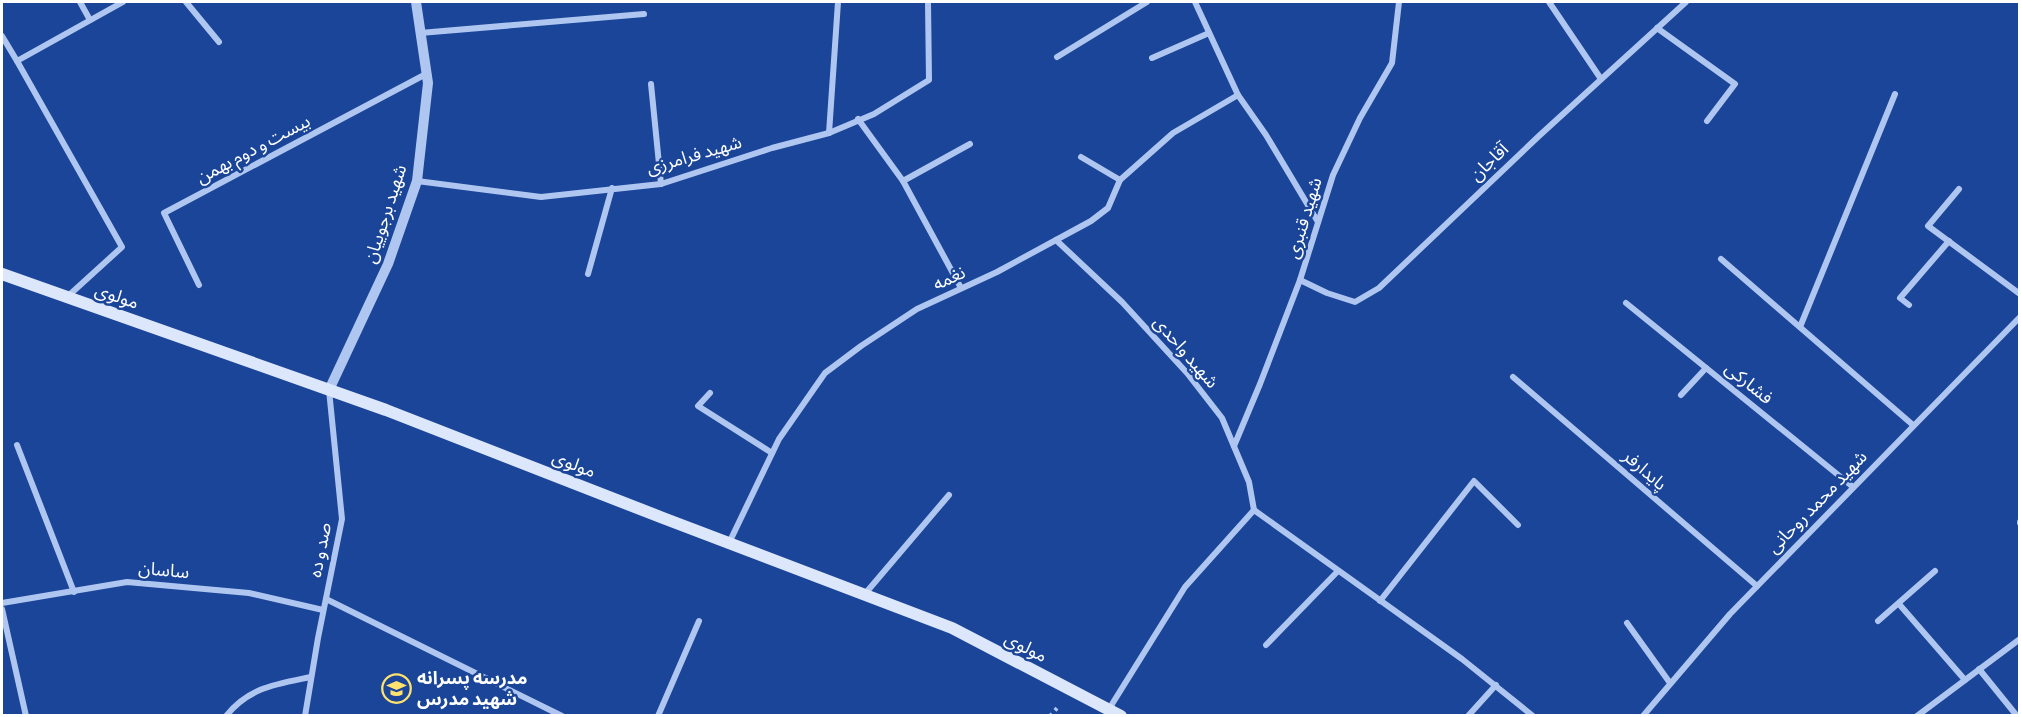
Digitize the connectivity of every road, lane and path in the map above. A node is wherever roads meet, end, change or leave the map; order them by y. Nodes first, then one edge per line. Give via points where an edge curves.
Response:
1 (80, 2) edge
2 (123, 2) edge
3 (186, 2) edge
4 (416, 2) edge
5 (838, 2) edge
6 (928, 2) edge
7 (1147, 2) edge
8 (1195, 2) edge
9 (1399, 2) edge
10 (1549, 2) edge
11 (1686, 2) edge
12 (644, 14) dead end
13 (90, 20) junction
14 (1658, 28) junction
15 (420, 33) junction
16 (1209, 33) junction
17 (2, 36) edge
18 (219, 42) dead end
19 (1057, 57) dead end
20 (1152, 58) dead end
21 (17, 61) junction
22 (426, 74) junction
23 (1601, 79) junction
24 (651, 84) dead end
25 (1895, 94) dead end
26 (1238, 95) junction
27 (858, 119) junction
28 (1707, 121) dead end
29 (829, 133) junction
30 (969, 144) dead end
31 (1081, 157) dead end
32 (1120, 180) junction
33 (417, 181) junction
34 (903, 181) junction
35 (661, 184) junction
36 (612, 188) junction
37 (1959, 189) dead end
38 (1318, 222) junction
39 (1056, 240) junction
40 (1949, 241) junction
41 (1721, 259) dead end
42 (2, 274) edge
43 (588, 274) dead end
44 (1300, 280) junction
45 (199, 285) dead end
46 (961, 288) junction
47 (2019, 294) edge
48 (67, 297) junction
49 (1626, 303) dead end
50 (1909, 305) dead end
51 (2019, 317) edge
52 (1800, 327) junction
53 (1706, 368) junction
54 (1513, 377) dead end
55 (329, 390) junction
56 (710, 393) dead end
57 (1681, 395) dead end
58 (1913, 425) junction
59 (17, 445) dead end
60 (1234, 446) junction
61 (772, 453) junction
62 (1853, 487) junction
63 (949, 495) dead end
64 (1254, 510) junction
65 (1518, 525) dead end
66 (729, 544) junction
67 (1338, 571) junction
68 (1935, 571) dead end
69 (1757, 586) junction
70 (74, 592) junction
71 (864, 595) junction
72 (326, 599) junction
73 (1380, 600) junction
74 (2, 603) edge
75 (1899, 604) junction
76 (2, 609) edge
77 (323, 610) junction
78 (699, 621) dead end
79 (1878, 621) dead end
80 (1627, 623) dead end
81 (2019, 639) edge
82 (1266, 645) dead end
83 (1979, 669) junction
84 (311, 677) junction
85 (1965, 680) junction
86 (1670, 683) junction
87 (1496, 685) junction
88 (1109, 709) junction
89 (26, 716) edge
90 (226, 716) edge
91 (305, 716) edge
92 (562, 716) edge
93 (658, 716) edge
94 (1121, 716) edge
95 (1468, 716) edge
96 (1533, 716) edge
97 (1643, 716) edge
98 (1917, 716) edge
99 (2017, 716) edge

1 - 13 street
2 - 13 street
3 - 18 street
4 - 15 street, شهید برجوییان
5 - 29 street
6 - 27 street, شهید فرامرزی via 929,80
7 - 19 street
8 - 16 street
9 - 38 street, شهید قنبری via 1392,63 1333,175
10 - 23 street
11 - 14 street, آقاجان
12 - 15 street
13 - 21 street
14 - 23 street, آقاجان
14 - 28 street via 1735,84
15 - 22 street, شهید برجوییان
16 - 20 street
16 - 26 street
17 - 21 street
21 - 48 street via 122,247
22 - 33 street, شهید برجوییان
22 - 45 street, بیست و دوم بهمن via 164,213
23 - 44 street, آقاجان via 1379,288 1355,302
24 - 35 street
25 - 52 street
26 - 32 street, نغمه via 1173,133
26 - 38 street
27 - 29 street, شهید فرامرزی
27 - 34 street
29 - 35 street, شهید فرامرزی
30 - 34 street
31 - 32 street
32 - 39 street, نغمه via 1108,208
33 - 36 street, شهید فرامرزی via 542,197
33 - 55 street, شهید برجوییان via 388,264
34 - 46 street
35 - 36 street, شهید فرامرزی
36 - 43 street
37 - 40 street via 1928,226
38 - 44 street, شهید قنبری
39 - 46 street, نغمه
39 - 60 street, شهید واحدی via 1122,302 1187,373 1222,418
40 - 47 street
40 - 50 street via 1900,298
41 - 52 street
42 - 48 main road, مولوی
44 - 60 street, شهید قنبری
46 - 61 street, نغمه via 917,309 825,373
48 - 55 main road, مولوی
49 - 53 street, فشارکی
51 - 58 street, شهید محمد روحانی
52 - 58 street
53 - 57 street
53 - 62 street, فشارکی
54 - 69 street, پایدارفر
55 - 66 main road, مولوی
55 - 72 street, صد و ده via 342,519
56 - 61 street via 698,406
58 - 62 street, شهید محمد روحانی
59 - 70 street
60 - 64 street, شهید واحدی via 1249,482
61 - 66 street, نغمه
62 - 69 street, شهید محمد روحانی
63 - 71 street
64 - 67 street
64 - 88 street via 1185,587
65 - 73 street via 1474,481
66 - 71 main road, مولوی
67 - 73 street
67 - 82 street
68 - 75 street
69 - 86 street, شهید محمد روحانی
70 - 74 street, ساسان
70 - 77 street, ساسان via 127,582 249,593
71 - 88 main road, مولوی via 952,628
72 - 77 street, صد و ده
72 - 92 street
73 - 87 street
75 - 79 street
75 - 85 street
76 - 89 street
77 - 84 street, صد و ده
78 - 93 street
80 - 86 street
81 - 83 street
83 - 85 street
83 - 99 street
84 - 90 street via 265,686 236,703
84 - 91 street, صد و ده
85 - 98 street
86 - 97 street, شهید محمد روحانی
87 - 95 street
87 - 96 street
88 - 94 main road, مولوی

